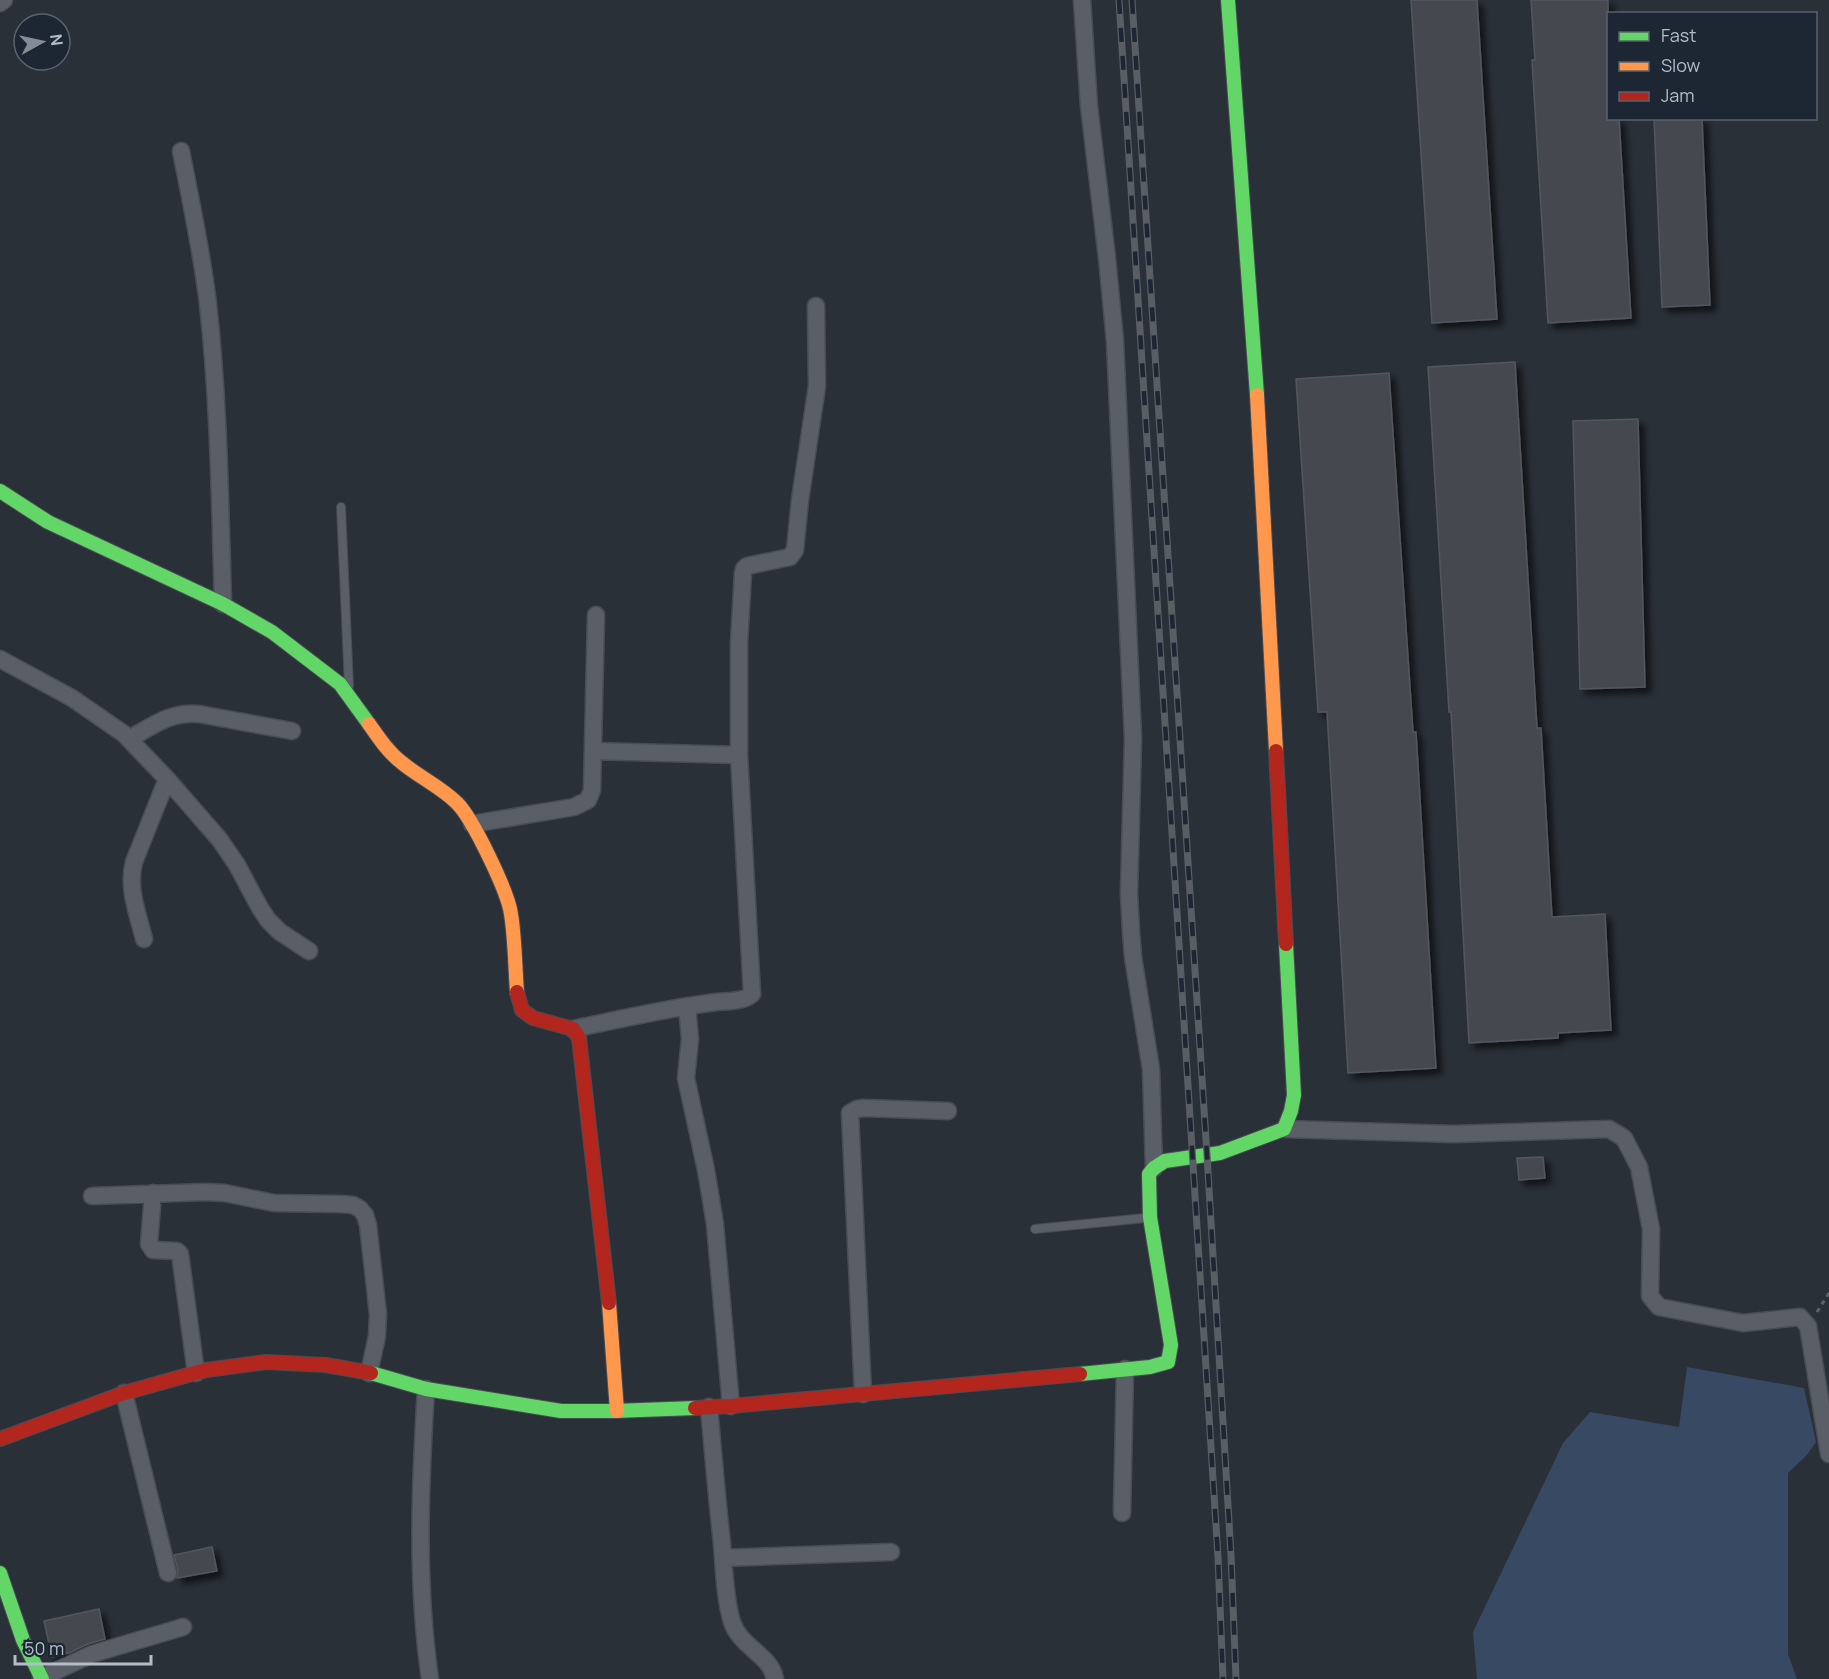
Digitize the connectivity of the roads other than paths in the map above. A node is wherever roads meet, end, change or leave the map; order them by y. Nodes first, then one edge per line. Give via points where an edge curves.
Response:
1 (4, 0) edge
2 (1082, 0) edge
3 (1228, 0) edge
4 (0, 3) edge
5 (181, 151) dead end
6 (816, 306) dead end
7 (0, 491) edge
8 (341, 507) dead end
9 (223, 604) junction
10 (596, 615) dead end
11 (0, 659) edge
12 (350, 695) junction
13 (292, 731) dead end
14 (129, 739) junction
15 (593, 751) junction
16 (739, 755) junction
17 (166, 779) junction
18 (472, 824) junction
19 (144, 939) dead end
20 (309, 951) dead end
21 (687, 1006) junction
22 (573, 1029) junction
23 (948, 1111) dead end
24 (1284, 1130) junction
25 (1154, 1168) junction
26 (153, 1193) junction
27 (92, 1196) dead end
28 (1150, 1217) junction
29 (1035, 1229) dead end
30 (1125, 1369) junction
31 (196, 1373) junction
32 (369, 1373) junction
33 (426, 1389) junction
34 (124, 1393) junction
35 (863, 1394) junction
36 (731, 1406) junction
37 (709, 1407) junction
38 (617, 1411) junction
39 (0, 1439) edge
40 (1829, 1454) edge
41 (1122, 1513) dead end
42 (891, 1552) dead end
43 (723, 1558) junction
44 (0, 1573) edge
45 (168, 1573) dead end
46 (183, 1627) dead end
47 (42, 1678) edge
48 (430, 1679) edge
49 (775, 1679) edge

1 - 4 street
2 - 25 street via 1089,106 1115,341 1133,738 1129,894 1133,957 1152,1078
3 - 24 main road via 1256,367 1294,1095
5 - 9 street via 208,301 214,363
6 - 16 street via 818,386 795,550 787,558 747,566 743,573
7 - 9 main road via 77,537
8 - 12 lane
9 - 12 main road via 272,632
10 - 15 street
11 - 14 street via 72,698
12 - 18 main road via 388,750 449,796
13 - 14 street via 184,713
14 - 17 street
15 - 16 street
15 - 18 street via 588,800 574,807
16 - 21 street via 752,994 740,1000
17 - 19 street via 131,873
17 - 20 street via 220,840 268,920
18 - 22 main road via 511,912 517,993 522,1010 533,1018
21 - 22 street
21 - 36 street via 690,1039 686,1078 715,1224
22 - 38 main road via 579,1038 584,1069
23 - 35 street via 864,1108 850,1113
24 - 25 main road via 1220,1153 1165,1161
24 - 40 street via 1454,1134 1609,1129 1624,1138 1639,1167 1652,1228 1650,1296 1659,1307 1743,1323 1800,1317 1808,1326
25 - 28 main road via 1148,1186
26 - 27 street
26 - 31 street via 149,1244 153,1250 180,1254
26 - 32 street via 225,1193 274,1203 341,1204 360,1209 368,1225 378,1314
28 - 29 lane
28 - 30 main road via 1170,1356 1168,1362 1160,1365
30 - 35 main road
30 - 41 street
31 - 32 main road via 266,1362 326,1365
31 - 34 main road
32 - 33 main road
33 - 38 main road via 561,1411
33 - 48 street via 421,1554
34 - 39 main road
34 - 45 street
35 - 36 main road
36 - 37 main road
37 - 38 main road
37 - 43 street
42 - 43 street
43 - 49 street via 733,1625 742,1640 772,1668
44 - 47 main road via 23,1640
46 - 47 street via 92,1654

